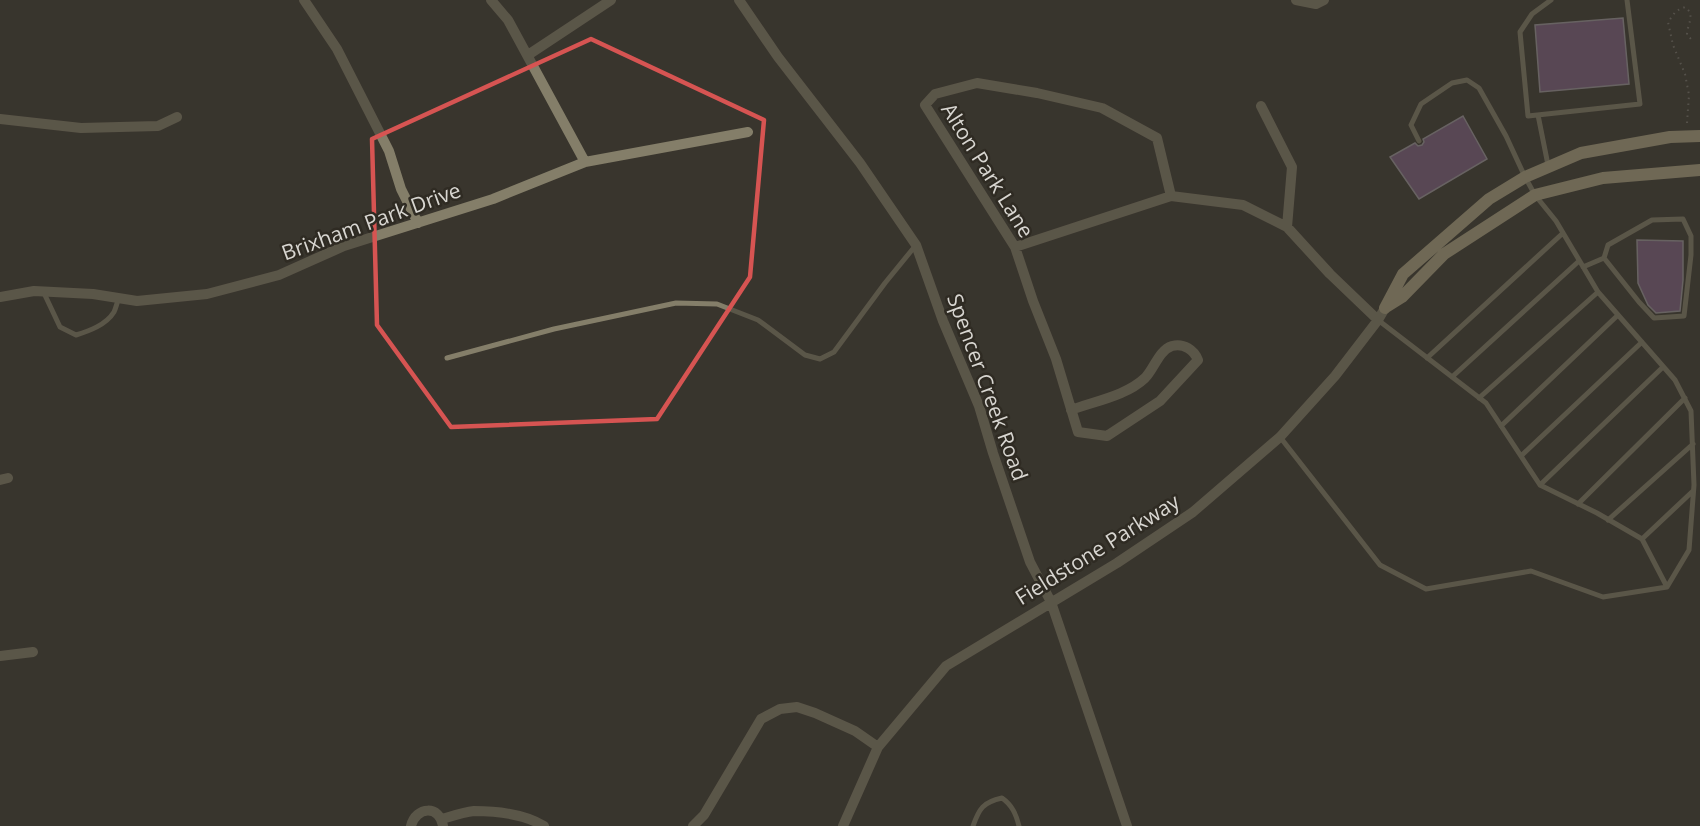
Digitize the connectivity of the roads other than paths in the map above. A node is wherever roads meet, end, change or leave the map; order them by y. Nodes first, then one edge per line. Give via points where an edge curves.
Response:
1 (304, 0) edge
2 (491, 0) edge
3 (612, 0) edge
4 (740, 0) edge
5 (1296, 0) edge
6 (1324, 0) edge
7 (1551, 0) edge
8 (1627, 0) edge
9 (528, 55) junction
10 (1261, 106) dead end
11 (1538, 115) junction
12 (177, 117) dead end
13 (0, 119) edge
14 (748, 132) dead end
15 (1700, 136) edge
16 (1419, 141) dead end
17 (585, 162) junction
18 (1548, 167) junction
19 (1700, 170) edge
20 (1525, 177) junction
21 (1535, 195) junction
22 (1171, 196) junction
23 (418, 223) junction
24 (1287, 227) junction
25 (1563, 233) junction
26 (916, 245) junction
27 (1015, 247) junction
28 (1604, 258) junction
29 (1579, 261) junction
30 (1583, 267) junction
31 (43, 291) junction
32 (1598, 292) junction
33 (0, 297) edge
34 (119, 298) junction
35 (1385, 308) junction
36 (1618, 315) junction
37 (1378, 320) junction
38 (1642, 342) junction
39 (447, 358) dead end
40 (1427, 358) junction
41 (1663, 367) junction
42 (1452, 377) junction
43 (1479, 398) junction
44 (1685, 399) junction
45 (1071, 410) junction
46 (1501, 426) junction
47 (1280, 437) junction
48 (1693, 444) junction
49 (1521, 456) junction
50 (1540, 485) junction
51 (1694, 490) junction
52 (1578, 504) junction
53 (1608, 519) junction
54 (1642, 539) junction
55 (1667, 587) junction
56 (1051, 602) junction
57 (33, 652) dead end
58 (0, 656) edge
59 (878, 747) junction
60 (442, 823) edge
61 (411, 826) edge
62 (544, 826) edge
63 (693, 826) edge
64 (843, 826) edge
65 (973, 826) edge
66 (1019, 826) edge
67 (1127, 826) edge

1 - 23 street via 337,49 389,151 401,189
2 - 9 street
3 - 9 street
4 - 26 street, Spencer Creek Road
5 - 6 street via 1316,4
7 - 11 lane via 1532,14 1520,32 1528,116
8 - 11 lane via 1640,104
9 - 17 street
10 - 24 street via 1292,166
11 - 18 lane
12 - 13 street via 158,126 81,128
14 - 17 street, Brixham Park Drive
15 - 18 street, Fieldstone Parkway via 1670,137 1581,153
16 - 20 lane via 1411,125 1421,104 1452,83 1467,80 1479,88
17 - 23 street, Brixham Park Drive via 493,199
18 - 20 street, Fieldstone Parkway
19 - 21 street, Fieldstone Parkway via 1603,178
20 - 21 lane
20 - 35 street, Fieldstone Parkway via 1482,204 1403,274
21 - 25 lane
21 - 35 street, Fieldstone Parkway via 1444,254 1402,297
22 - 24 street via 1243,205
22 - 27 street
22 - 27 street, Alton Park Lane via 1157,138 1102,108 977,83 935,94 925,105
23 - 34 street, Brixham Park Drive via 344,246 279,275 207,294 137,301
24 - 37 street
25 - 29 lane
25 - 40 lane
26 - 39 lane via 834,352 820,359 805,355 758,320 717,304 676,303 554,328
26 - 56 street, Spencer Creek Road via 979,406 1030,562
27 - 45 street, Alton Park Lane
28 - 28 lane via 1654,318 1684,316 1691,236 1683,219 1652,220 1608,245
28 - 30 lane
29 - 30 lane
29 - 42 lane
30 - 32 lane
31 - 33 street, Brixham Park Drive
31 - 34 street, Brixham Park Drive
31 - 34 lane via 60,327 76,335 103,323 113,314
32 - 36 lane
32 - 43 lane
35 - 37 street, Fieldstone Parkway
36 - 38 lane
36 - 46 lane
37 - 40 lane
37 - 47 street, Fieldstone Parkway
38 - 41 lane
38 - 49 lane
40 - 42 lane
41 - 44 lane
41 - 50 lane
42 - 43 lane
43 - 46 lane
44 - 48 lane via 1691,411
44 - 52 lane
45 - 45 street, Alton Park Lane via 1131,388 1147,375 1166,349 1184,347 1195,352 1198,360 1160,401 1107,436 1078,432
46 - 49 lane
47 - 55 lane via 1380,565 1426,589 1531,571 1603,597
47 - 56 street, Fieldstone Parkway via 1193,512 1117,564
48 - 51 lane
48 - 53 lane
49 - 50 lane
50 - 52 lane
51 - 54 lane
51 - 55 lane via 1689,550
52 - 53 lane
53 - 54 lane
54 - 55 lane
56 - 59 street, Fieldstone Parkway via 946,666
56 - 67 street, Spencer Creek Road
57 - 58 street
59 - 63 street via 855,731 815,713 797,707 780,709 761,719 704,815
59 - 64 street, Fieldstone Parkway
60 - 61 street via 438,814 429,810 414,818
60 - 62 street via 472,811 513,814
65 - 66 lane via 984,804 1002,798 1010,804

